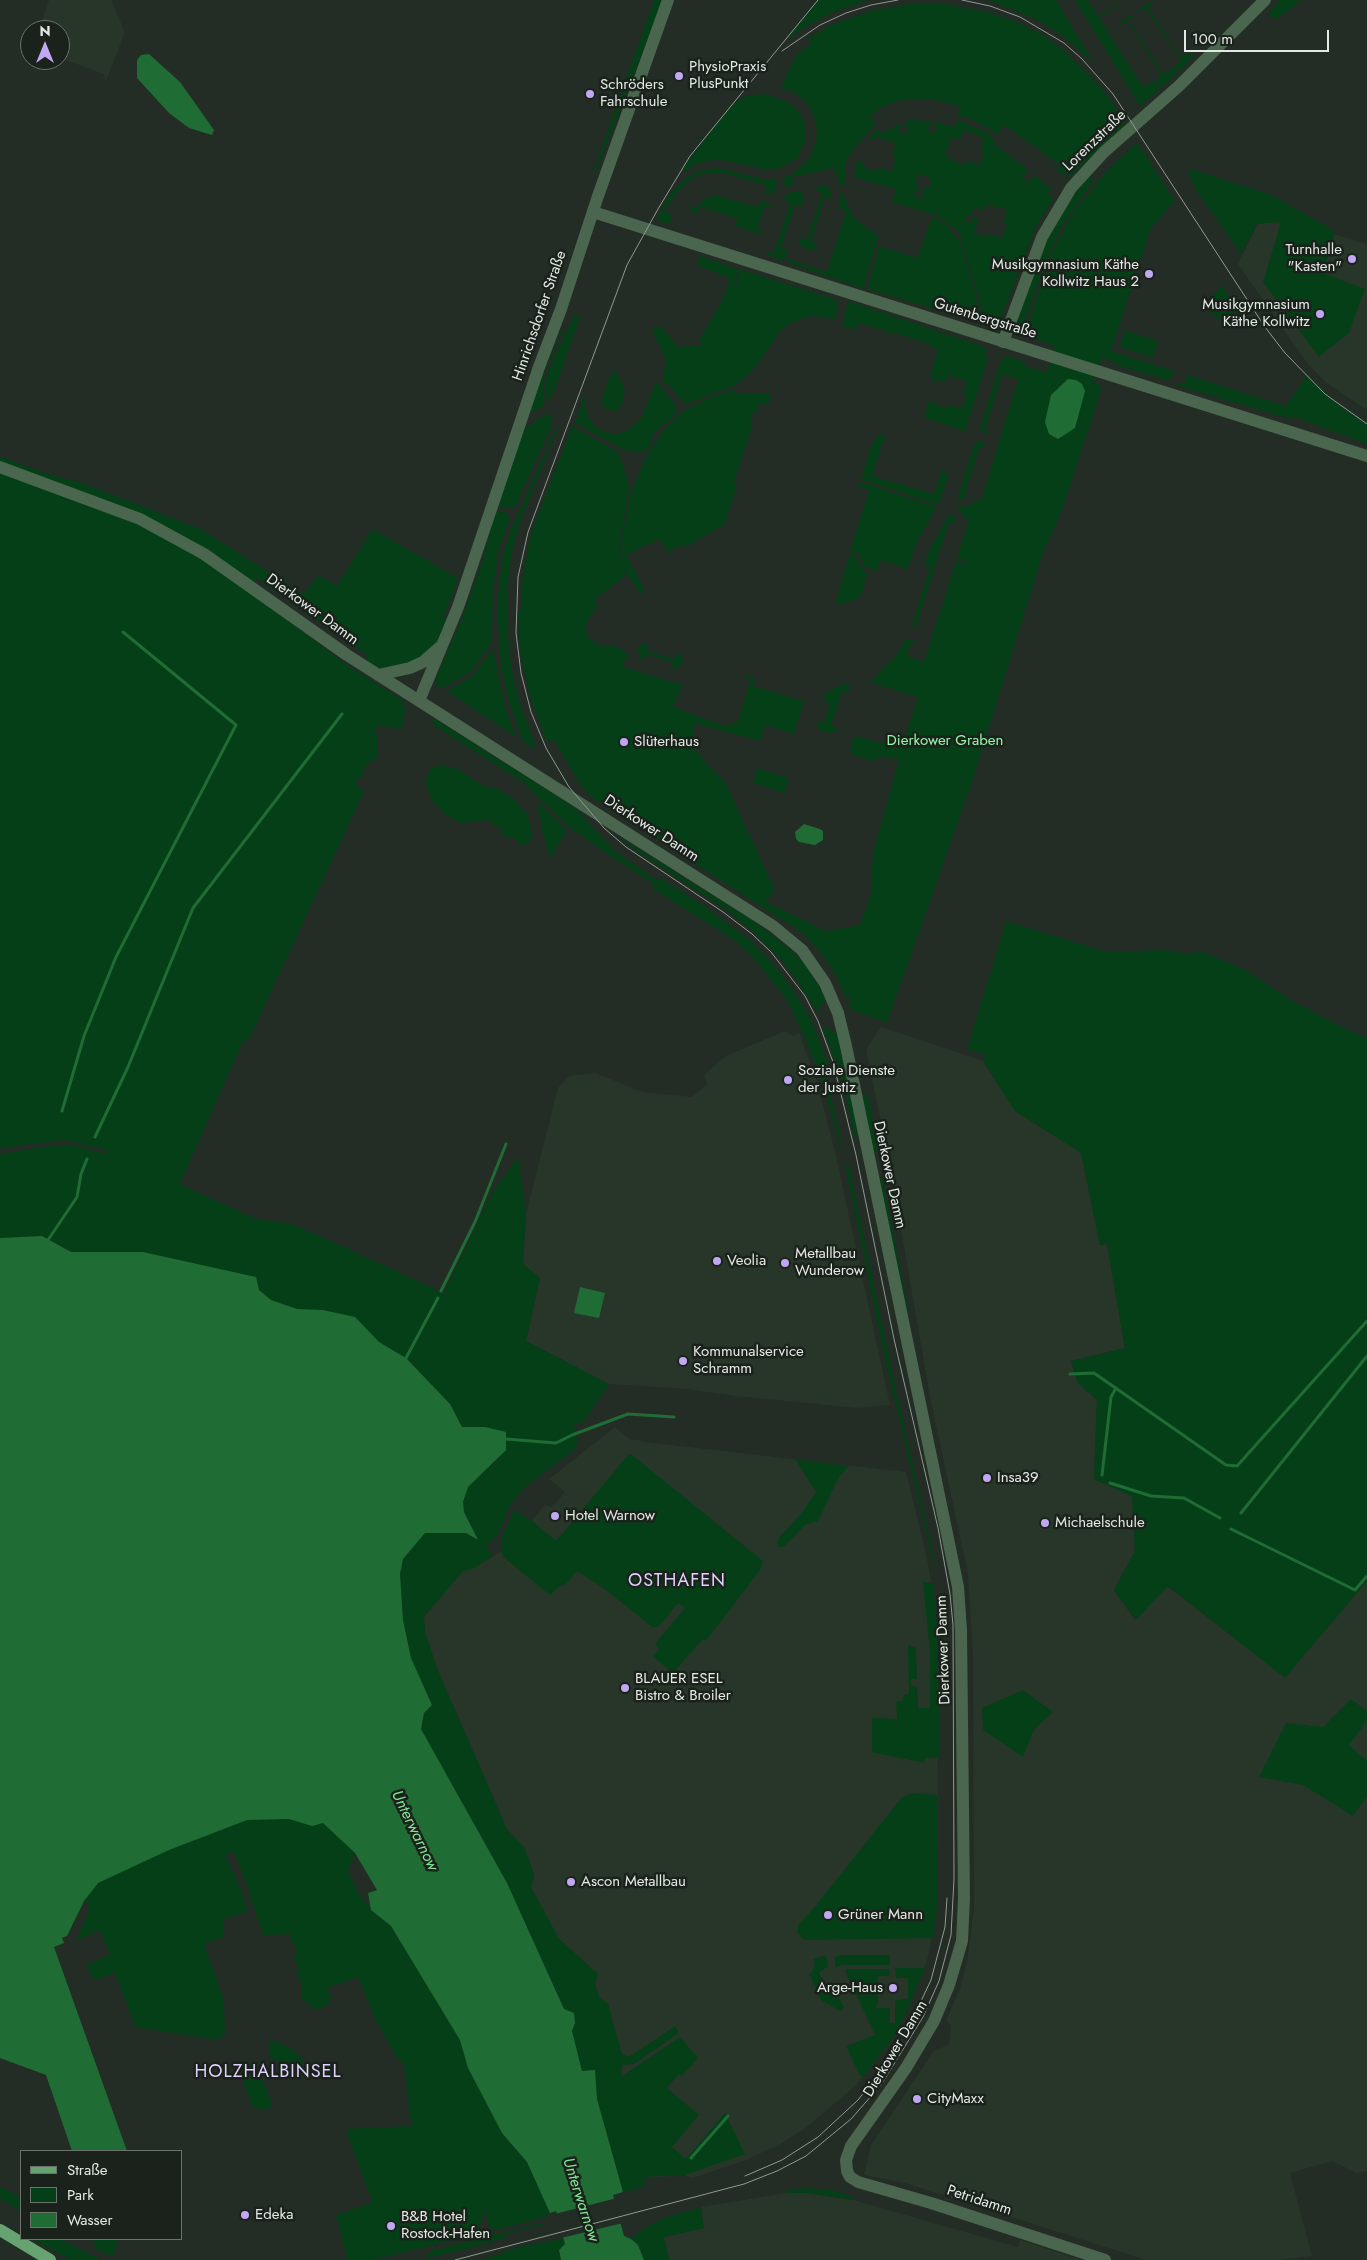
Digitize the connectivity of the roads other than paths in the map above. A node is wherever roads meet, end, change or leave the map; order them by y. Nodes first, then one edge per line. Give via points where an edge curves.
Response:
1 (668, 0) edge
2 (1265, 0) edge
3 (592, 212) junction
4 (1003, 342) junction
5 (1367, 456) edge
6 (0, 467) edge
7 (443, 644) junction
8 (378, 675) junction
9 (419, 701) junction
10 (847, 2171) joint
11 (0, 2230) edge
12 (50, 2260) edge
13 (1105, 2260) edge

1 - 3 street, Hinrichsdorfer Straße
2 - 4 street, Lorenzstraße via 1179,86 1104,152 1071,188 1042,237
3 - 4 street, Gutenbergstraße
3 - 7 street, Hinrichsdorfer Straße
4 - 5 street, Gutenbergstraße
6 - 8 street, Dierkower Damm via 140,519 182,540
7 - 8 street, Hinrichsdorfer Straße via 424,662 403,671
7 - 9 street, Hinrichsdorfer Straße
8 - 9 street, Dierkower Damm
9 - 10 street, Dierkower Damm via 786,936 802,950 825,983 840,1022 959,1598 964,1898 962,1941 942,2003 906,2068 851,2146 846,2160
10 - 13 street, Petridamm via 858,2182
11 - 12 main road

